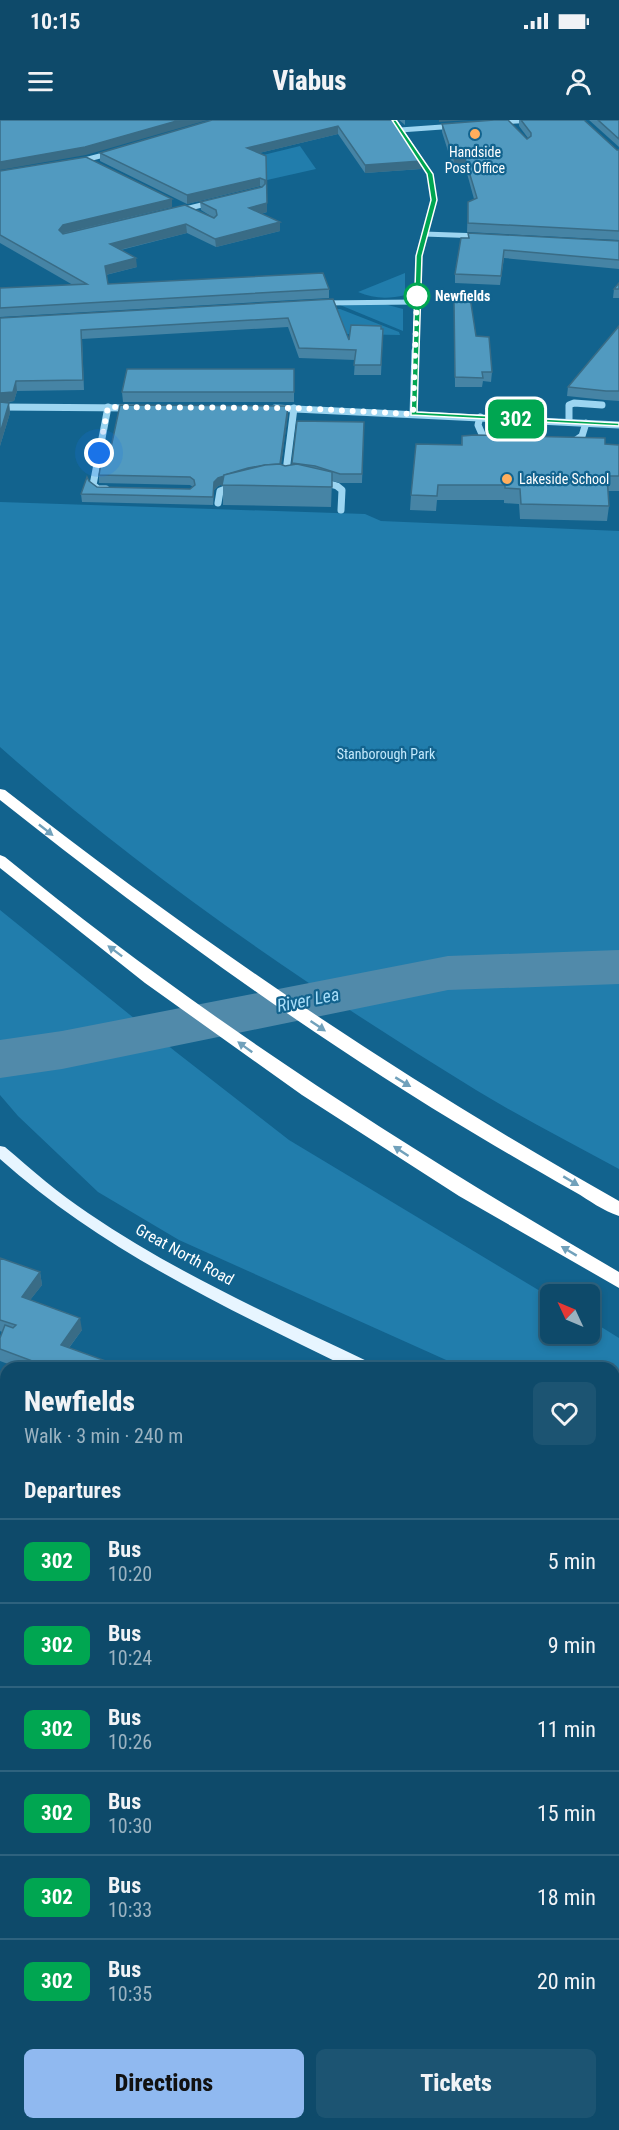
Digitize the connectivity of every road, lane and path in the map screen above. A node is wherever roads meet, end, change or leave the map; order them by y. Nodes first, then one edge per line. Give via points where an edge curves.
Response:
1 (394, 120) edge
2 (534, 120) edge
3 (509, 122) junction
4 (487, 123) edge
5 (465, 125) edge
6 (515, 128) edge
7 (400, 130) junction
8 (119, 151) edge
9 (87, 160) junction
10 (71, 163) edge
11 (96, 165) edge
12 (217, 201) edge
13 (174, 204) edge
14 (184, 209) junction
15 (173, 212) edge
16 (194, 213) edge
17 (424, 234) junction
18 (491, 237) edge
19 (417, 302) junction
20 (310, 304) edge
21 (602, 405) edge
22 (0, 407) edge
23 (108, 407) junction
24 (143, 408) edge
25 (271, 408) edge
26 (294, 408) junction
27 (413, 414) junction
28 (480, 417) junction
29 (569, 422) junction
30 (586, 423) junction
31 (619, 425) edge
32 (485, 441) junction
33 (477, 443) edge
34 (501, 443) edge
35 (565, 446) edge
36 (275, 481) edge
37 (285, 481) junction
38 (294, 481) edge
39 (313, 481) edge
40 (245, 482) edge
41 (110, 489) edge
42 (218, 503) dead end
43 (341, 510) dead end
44 (0, 793) edge
45 (0, 860) edge
46 (0, 1151) edge
47 (619, 1209) edge
48 (619, 1281) edge
49 (353, 1362) edge

1 - 7 street
2 - 3 street
3 - 4 street
3 - 6 street
5 - 7 street
7 - 17 street via 421,158 433,184 434,200
8 - 9 street
9 - 10 street
9 - 11 street
12 - 14 street
13 - 14 street
14 - 15 street
14 - 16 street
17 - 18 street
17 - 19 street
19 - 20 street
19 - 27 street
21 - 29 street via 569,405
22 - 23 street
23 - 24 street
23 - 41 street via 93,485
25 - 26 street
26 - 27 street
26 - 37 street
27 - 28 street
28 - 29 street
28 - 32 street via 478,425
29 - 30 street
30 - 31 street
30 - 35 street via 582,436
32 - 33 street
32 - 34 street
36 - 37 street
37 - 38 street
39 - 43 street via 342,490
40 - 42 street via 220,491
44 -> 47 highway via 217,959 354,1051
48 -> 45 highway via 418,1162 293,1081 53,906
46 - 49 main road, Great North Road via 80,1216 148,1257

